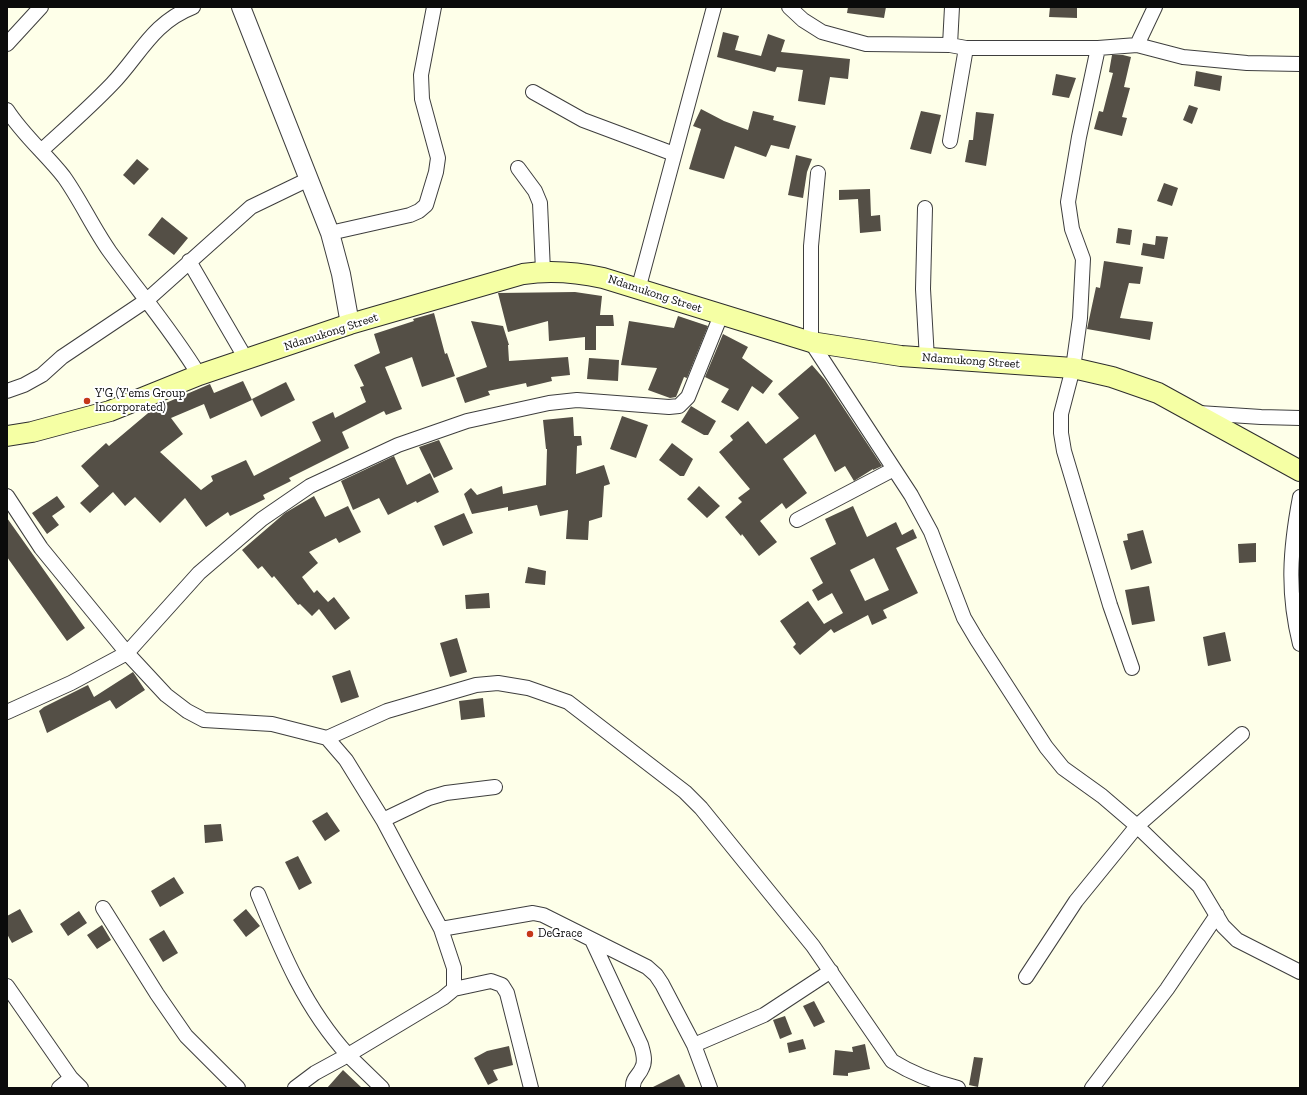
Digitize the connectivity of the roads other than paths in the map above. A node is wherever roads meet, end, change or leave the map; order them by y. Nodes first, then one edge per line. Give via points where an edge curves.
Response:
1 (41, 7) edge
2 (193, 7) edge
3 (241, 7) edge
4 (434, 7) edge
5 (714, 7) edge
6 (789, 7) edge
7 (952, 7) edge
8 (1155, 7) edge
9 (7, 44) edge
10 (950, 45) junction
11 (1137, 45) junction
12 (966, 48) junction
13 (1098, 48) junction
14 (1300, 64) edge
15 (533, 92) dead end
16 (10, 120) edge
17 (950, 141) dead end
18 (42, 150) junction
19 (674, 154) junction
20 (518, 168) dead end
21 (818, 173) dead end
22 (309, 179) junction
23 (925, 208) dead end
24 (330, 234) junction
25 (189, 261) junction
26 (543, 271) junction
27 (638, 290) junction
28 (147, 300) junction
29 (721, 315) junction
30 (350, 324) junction
31 (811, 342) junction
32 (927, 358) junction
33 (246, 359) junction
34 (1073, 368) junction
35 (199, 375) junction
36 (7, 391) edge
37 (1195, 412) junction
38 (1300, 418) edge
39 (7, 436) edge
40 (894, 469) junction
41 (1300, 471) edge
42 (7, 496) edge
43 (1300, 498) edge
44 (797, 520) dead end
45 (1300, 644) edge
46 (127, 653) junction
47 (1132, 668) dead end
48 (7, 712) edge
49 (1242, 734) dead end
50 (327, 738) junction
51 (495, 787) dead end
52 (383, 820) junction
53 (1137, 826) junction
54 (258, 894) dead end
55 (103, 908) dead end
56 (1216, 915) junction
57 (441, 930) junction
58 (592, 940) junction
59 (831, 971) junction
60 (1300, 972) edge
61 (1026, 977) dead end
62 (7, 986) edge
63 (454, 989) junction
64 (694, 1045) junction
65 (348, 1055) junction
66 (76, 1083) edge
67 (59, 1088) edge
68 (238, 1088) edge
69 (295, 1088) edge
70 (382, 1088) edge
71 (531, 1088) edge
72 (632, 1088) edge
73 (710, 1088) edge
74 (958, 1088) edge
75 (1092, 1088) edge

1 - 9 street
2 - 18 street via 168,20 146,40 112,84
3 - 22 street
4 - 24 street via 421,75 422,99 438,158 426,205 410,215
5 - 19 street
6 - 10 street via 822,32 866,44
7 - 10 street
8 - 11 street
10 - 12 street
11 - 13 street
11 - 14 street via 1183,57 1247,63
12 - 13 street
12 - 17 street
13 - 34 street via 1078,137 1068,202 1072,229 1083,259 1080,318
15 - 19 street via 583,120
16 - 18 street
18 - 28 street via 65,179 110,252
19 - 27 street
20 - 26 street via 535,191 540,203
21 - 31 street via 811,246
22 - 24 street
22 - 25 street via 251,207
23 - 32 street via 923,289
24 - 30 street via 341,274
25 - 28 street
25 - 33 street
26 - 27 main road, Ndamukong Street via 584,273 620,282
26 - 30 main road, Ndamukong Street via 523,274
27 - 29 main road, Ndamukong Street
28 - 35 street via 178,340
28 - 36 street via 62,356 42,375
29 - 31 main road, Ndamukong Street
29 - 46 street via 688,397 679,406 577,400 549,403 467,421 398,445 310,486 262,519 199,573
30 - 33 main road, Ndamukong Street
31 - 32 main road, Ndamukong Street
31 - 40 street
32 - 34 main road, Ndamukong Street
33 - 35 main road, Ndamukong Street
34 - 37 main road, Ndamukong Street via 1158,393
34 - 47 street via 1061,414 1064,451 1110,605
35 - 39 main road, Ndamukong Street via 110,411 32,432
37 - 38 street via 1260,418
37 - 41 main road, Ndamukong Street
40 - 44 street
40 - 53 street via 931,532 964,618 1046,747 1063,768 1102,796
42 - 46 street via 41,548
43 - 45 street via 1290,562 1295,624
46 - 48 street via 71,683
46 - 50 street via 166,695 204,720 272,724
49 - 53 street
50 - 52 street via 346,760
50 - 59 street via 387,710 476,685 498,683 528,688 568,702 685,792 701,808
51 - 52 street via 446,792
52 - 57 street
53 - 56 street via 1199,886
53 - 61 street via 1080,896
54 - 65 street via 296,981 328,1032
55 - 68 street via 186,1036
56 - 60 street via 1237,940
56 - 75 street via 1167,989
57 - 58 street via 533,913
57 - 63 street via 454,968
58 - 64 street via 646,967 656,975
58 - 72 street via 644,1056 643,1067 633,1080
59 - 64 street via 764,1016
59 - 74 street via 892,1061 909,1072
62 - 66 street
63 - 65 street via 444,998
63 - 71 street via 491,981 502,985 507,993
64 - 73 street
65 - 69 street via 315,1073
65 - 70 street
66 - 67 street

